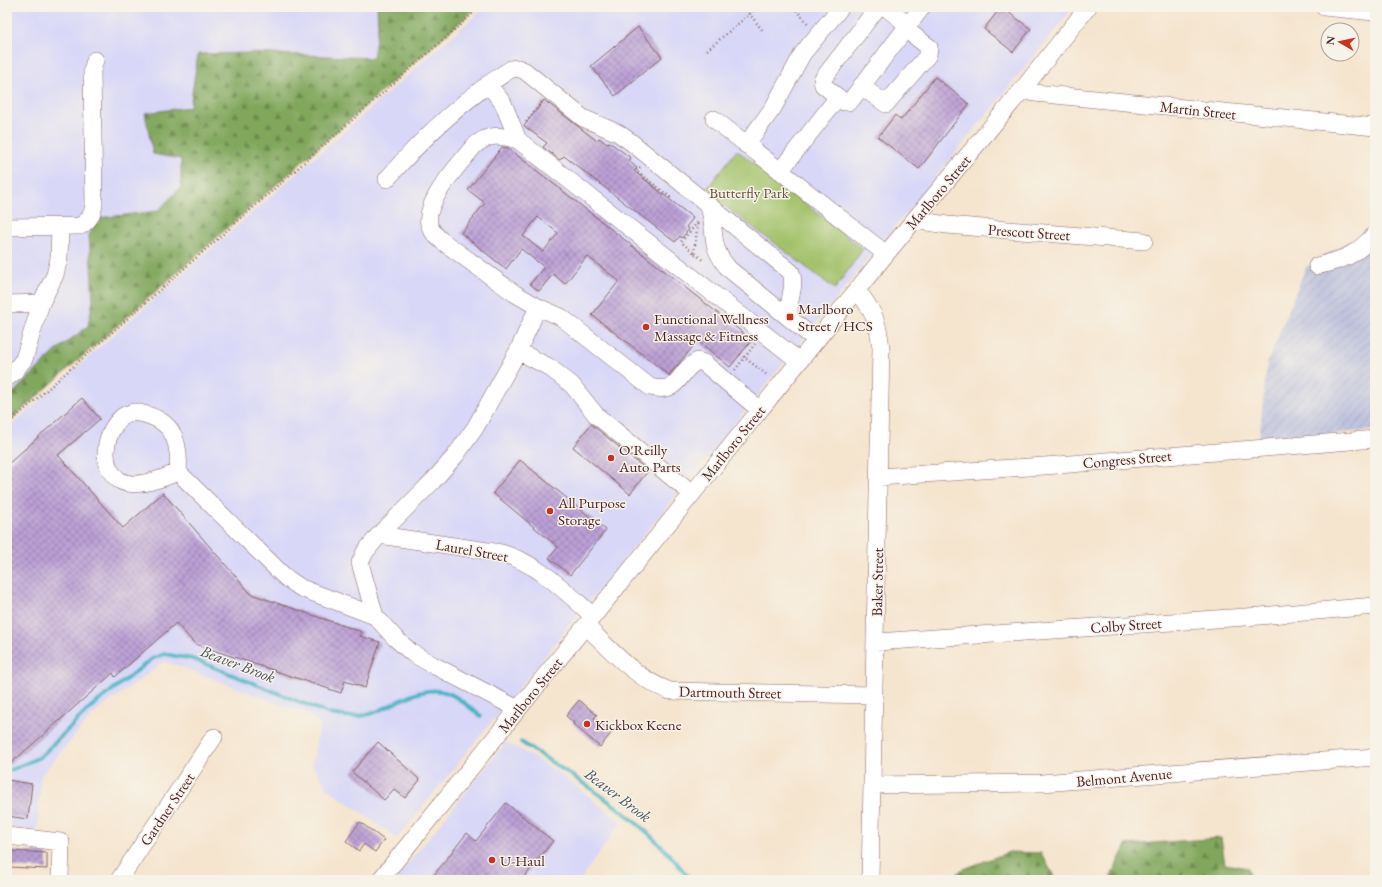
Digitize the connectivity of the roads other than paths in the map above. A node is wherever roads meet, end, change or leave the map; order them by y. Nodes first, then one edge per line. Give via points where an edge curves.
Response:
1 (841, 7) edge
2 (878, 7) edge
3 (885, 7) edge
4 (922, 7) edge
5 (1088, 7) edge
6 (1324, 7) edge
7 (1374, 12) edge
8 (907, 27) junction
9 (96, 60) dead end
10 (488, 84) junction
11 (861, 86) junction
12 (1022, 90) junction
13 (838, 97) junction
14 (714, 119) dead end
15 (1375, 127) edge
16 (520, 134) junction
17 (746, 145) junction
18 (780, 171) junction
19 (387, 179) dead end
20 (708, 204) junction
21 (914, 220) junction
22 (7, 227) edge
23 (60, 228) junction
24 (1375, 234) edge
25 (1144, 241) dead end
26 (886, 254) junction
27 (1317, 266) dead end
28 (857, 290) junction
29 (41, 303) junction
30 (7, 304) edge
31 (538, 307) junction
32 (790, 317) junction
33 (816, 340) junction
34 (518, 351) junction
35 (799, 361) junction
36 (7, 378) edge
37 (760, 410) junction
38 (1375, 439) edge
39 (178, 472) junction
40 (879, 477) junction
41 (692, 494) junction
42 (379, 535) junction
43 (1375, 606) edge
44 (375, 616) junction
45 (589, 621) junction
46 (876, 642) junction
47 (874, 695) junction
48 (518, 709) junction
49 (214, 737) dead end
50 (1375, 757) edge
51 (872, 785) junction
52 (7, 836) edge
53 (60, 880) edge
54 (119, 880) edge
55 (380, 880) edge
56 (870, 880) edge

1 - 17 street via 803,53 773,108
2 - 13 street via 822,80 823,85
3 - 8 street
4 - 8 street
5 - 12 street, Marlboro Street
6 - 7 street
8 - 11 street
8 - 11 street via 929,47 928,54 886,104
9 - 23 street via 92,71 94,205 87,222 80,226
10 - 16 street
10 - 19 street via 432,130
10 - 20 street via 511,69 518,68 583,118 618,133 631,142
11 - 13 street via 850,102 844,102
12 - 15 street, Martin Street
12 - 21 street, Marlboro Street
13 - 18 street
14 - 17 street
16 - 31 street via 490,136 473,146 437,195 431,206 429,223 433,232 442,241 514,293
16 - 35 street
17 - 18 street
18 - 26 street
20 - 32 street via 713,221 715,246 720,259
20 - 32 street via 791,272 794,285 789,300
21 - 25 street, Prescott Street
21 - 26 street, Marlboro Street
22 - 23 street
23 - 29 street via 59,258 55,275
24 - 27 street via 1357,252 1346,258
26 - 28 street, Marlboro Street
28 - 33 street, Marlboro Street
28 - 40 street, Baker Street via 871,308 879,326
29 - 30 street
29 - 36 street via 24,359
31 - 34 street
31 - 37 street via 561,317 650,387 668,389 698,361 704,363
32 - 33 street
33 - 35 street, Marlboro Street
34 - 41 street via 548,367 572,385 596,415
34 - 42 street via 475,428 454,456
35 - 37 street, Marlboro Street
37 - 41 street, Marlboro Street
38 - 40 street, Congress Street
39 - 39 street via 150,482 132,483 119,480 110,469 106,458 106,444 122,417 133,412 150,415 166,424 176,437 180,454
39 - 44 street via 285,577 301,588
40 - 46 street, Baker Street
41 - 45 street, Marlboro Street
42 - 44 street via 365,552 360,563
42 - 45 street, Laurel Street via 518,558 543,572
43 - 46 street, Colby Street
44 - 48 street via 412,652
45 - 47 street, Dartmouth Street via 640,675 654,685 670,691
45 - 48 street, Marlboro Street
46 - 47 street, Baker Street
47 - 51 street, Baker Street
48 - 55 street, Marlboro Street
49 - 54 street, Gardner Street
50 - 51 street, Belmont Avenue via 1042,783
51 - 56 street, Baker Street
52 - 53 street via 61,842

